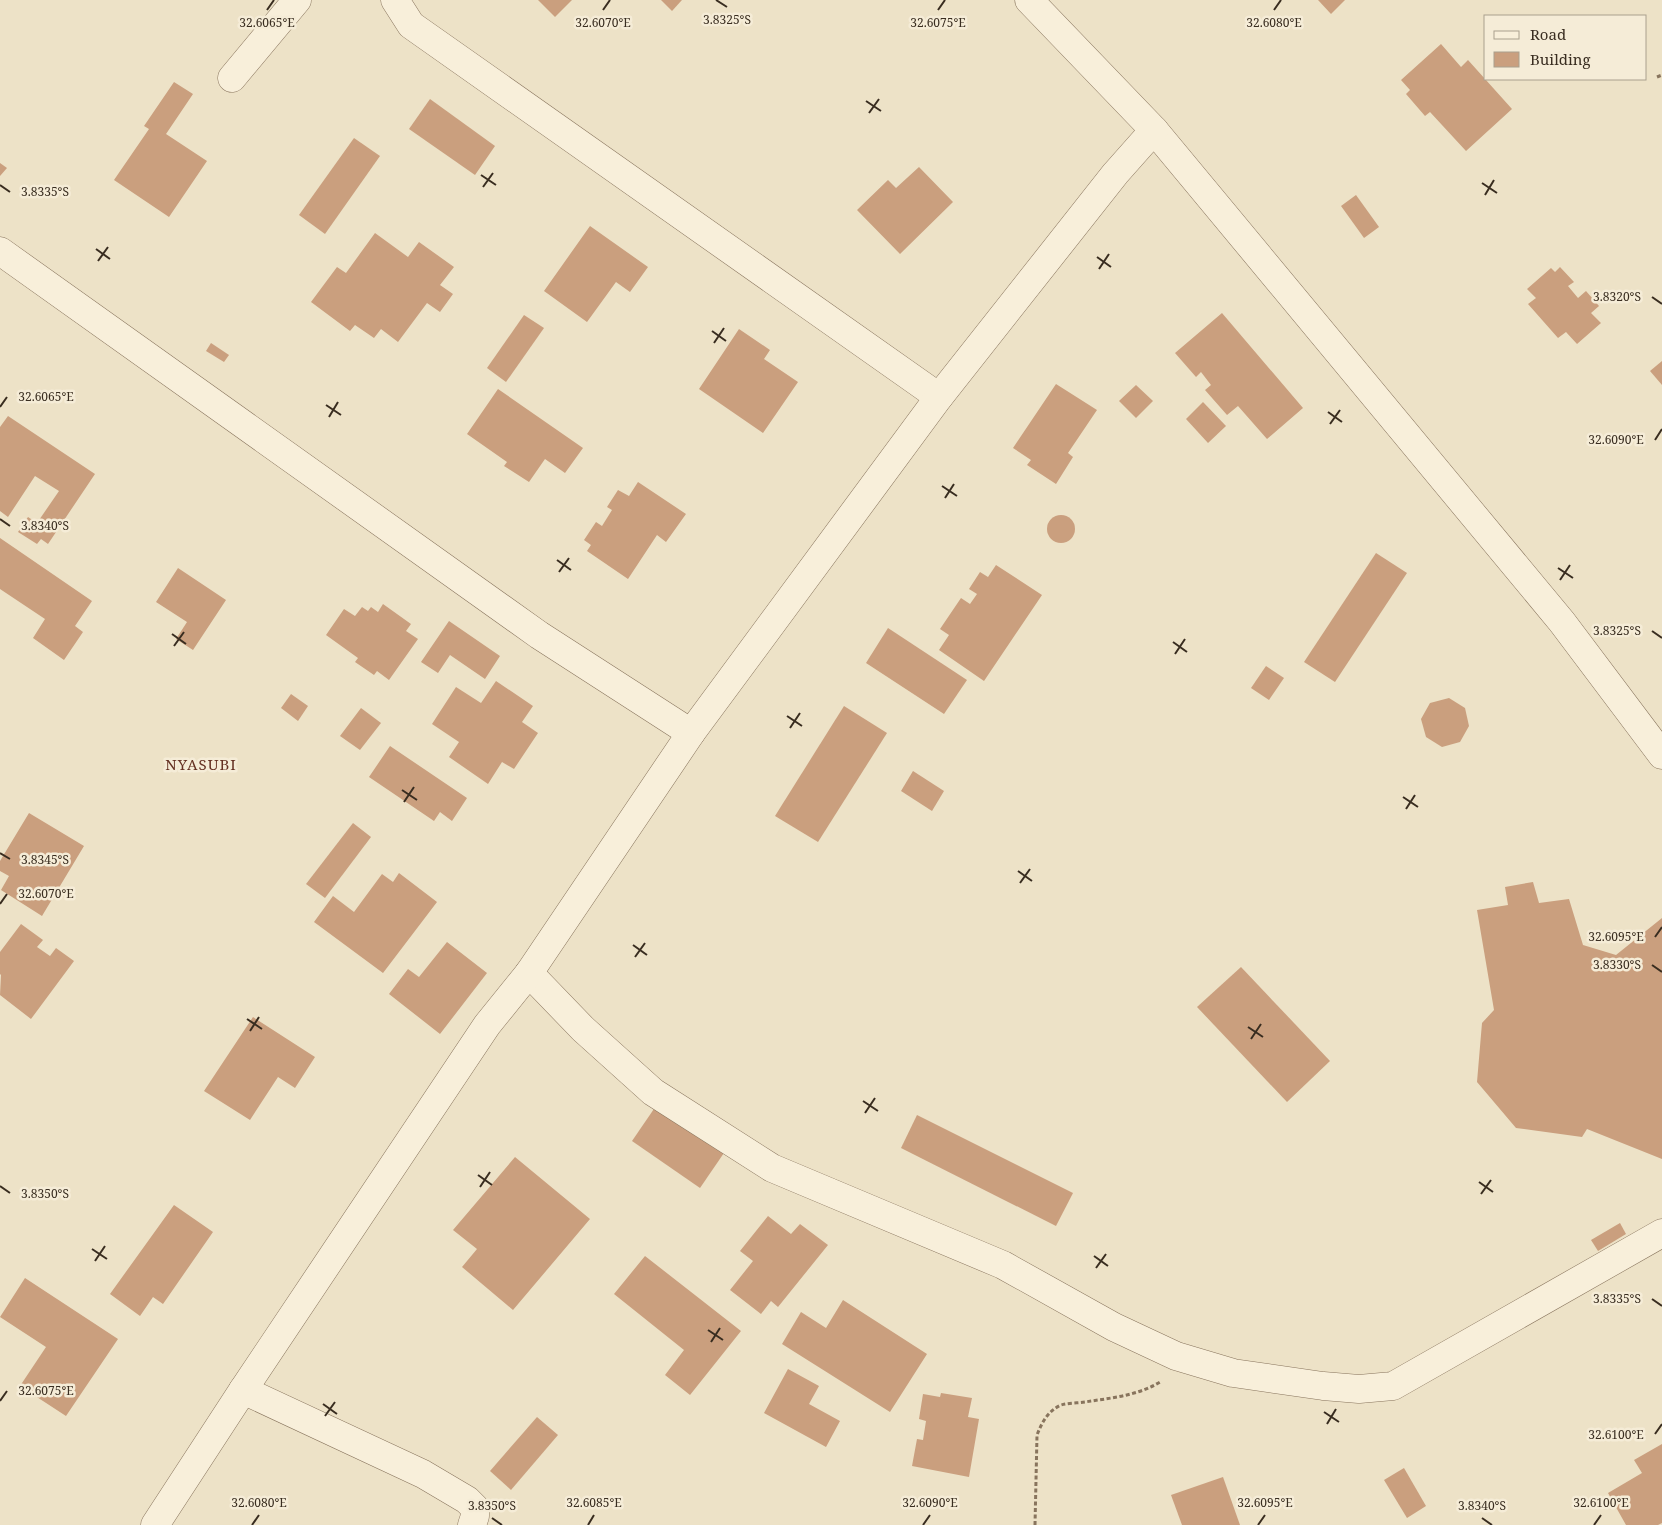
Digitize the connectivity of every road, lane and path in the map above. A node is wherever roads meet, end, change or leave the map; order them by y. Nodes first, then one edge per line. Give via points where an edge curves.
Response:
1 (297, 0) edge
2 (395, 0) edge
3 (1029, 0) edge
4 (1662, 75) edge
5 (1657, 77) dead end
6 (232, 78) dead end
7 (1154, 130) junction
8 (0, 252) edge
9 (939, 397) junction
10 (691, 733) junction
11 (1662, 755) edge
12 (530, 972) junction
13 (1662, 1233) edge
14 (1194, 1362) junction
15 (243, 1390) junction
16 (155, 1525) edge
17 (472, 1525) edge
18 (1036, 1525) edge

1 - 6 street
2 - 9 street via 411,25
3 - 7 street
4 - 5 path
7 - 9 street via 1114,174
7 - 11 street via 1562,622
8 - 10 street via 539,635
9 - 10 street
10 - 12 street
12 - 14 street via 583,1029 653,1092 772,1168 1003,1265 1114,1327
12 - 15 street via 487,1026
13 - 14 street via 1393,1386 1323,1386 1232,1373
14 - 18 path via 1148,1390 1061,1405 1049,1413 1042,1421 1038,1435
15 - 16 street
15 - 17 street via 423,1474 475,1508

